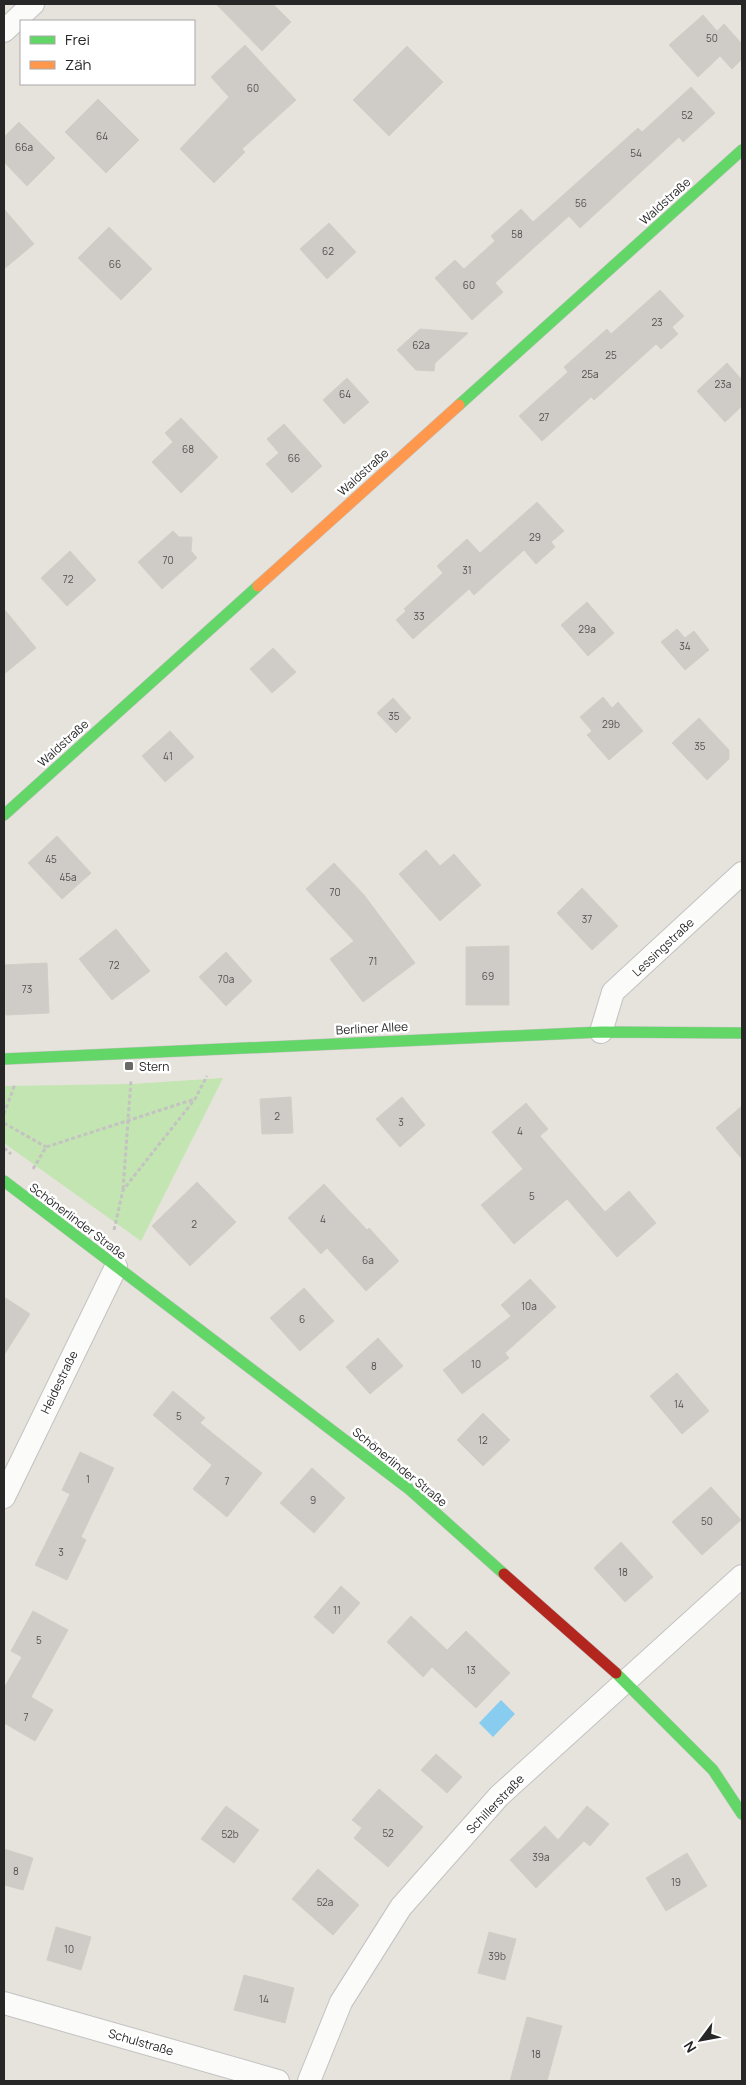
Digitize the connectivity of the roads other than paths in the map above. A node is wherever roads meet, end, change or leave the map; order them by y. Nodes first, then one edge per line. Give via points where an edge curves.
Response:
1 (33, 4) edge
2 (4, 31) edge
3 (742, 150) edge
4 (4, 815) edge
5 (742, 873) edge
6 (601, 1032) junction
7 (742, 1032) edge
8 (4, 1059) edge
9 (4, 1181) edge
10 (116, 1267) junction
11 (4, 1498) edge
12 (742, 1576) edge
13 (626, 1682) junction
14 (742, 1814) edge
15 (4, 2003) edge
16 (278, 2081) edge
17 (309, 2081) edge

1 - 2 street
3 - 4 street, Waldstraße
5 - 6 street, Lessingstraße via 613,992
6 - 7 street, Berliner Allee
6 - 8 street, Berliner Allee
9 - 10 street, Schönerlinder Straße
10 - 11 street, Heidestraße
10 - 13 street, Schönerlinder Straße via 409,1489
12 - 13 street, Schillerstraße
13 - 14 street, Schönerlinder Straße via 713,1770
13 - 17 street, Schillerstraße via 499,1796 401,1908 342,2002
15 - 16 street, Schulstraße

